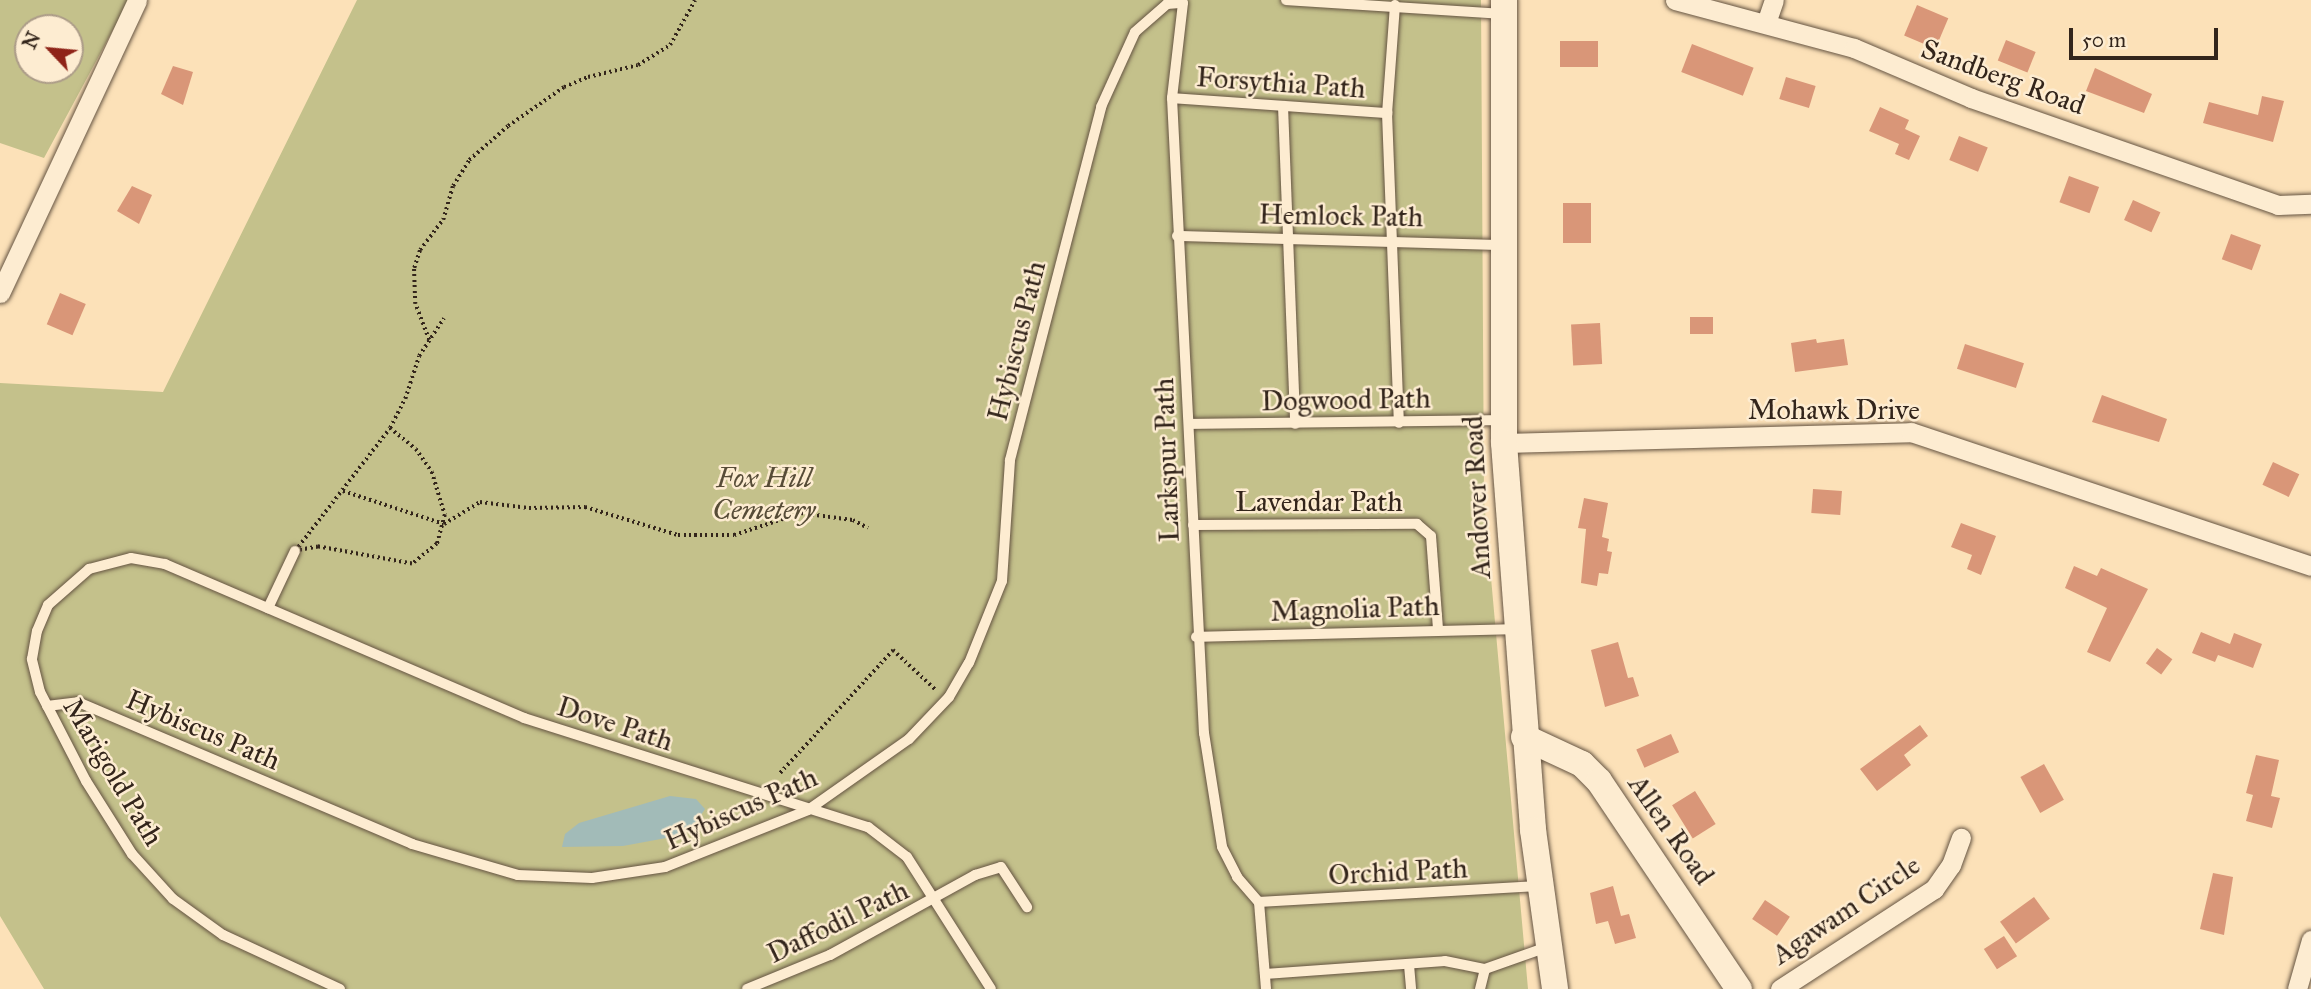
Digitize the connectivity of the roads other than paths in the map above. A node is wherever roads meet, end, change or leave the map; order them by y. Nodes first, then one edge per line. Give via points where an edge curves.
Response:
1 (136, 0) edge
2 (1286, 0) edge
3 (1675, 0) edge
4 (1774, 0) edge
5 (1185, 2) edge
6 (1395, 5) junction
7 (1504, 7) edge
8 (1766, 23) junction
9 (1172, 98) junction
10 (1283, 106) junction
11 (1387, 113) junction
12 (2311, 204) edge
13 (1177, 236) junction
14 (1287, 237) junction
15 (1390, 239) junction
16 (1504, 245) junction
17 (0, 293) edge
18 (1399, 422) junction
19 (1189, 424) junction
20 (1294, 424) junction
21 (1504, 432) junction
22 (1192, 525) junction
23 (295, 551) road end
24 (165, 564) joint
25 (2311, 566) edge
26 (268, 608) junction
27 (1438, 629) junction
28 (1516, 629) junction
29 (1196, 636) junction
30 (47, 706) junction
31 (1524, 737) junction
32 (808, 810) junction
33 (1961, 838) dead end
34 (1539, 886) junction
35 (934, 900) junction
36 (1259, 902) junction
37 (1027, 907) dead end
38 (2311, 940) edge
39 (1548, 947) junction
40 (1409, 965) junction
41 (1485, 969) junction
42 (1265, 974) junction
43 (762, 987) edge
44 (340, 989) edge
45 (747, 989) edge
46 (991, 989) edge
47 (1266, 989) edge
48 (1411, 989) edge
49 (1480, 989) edge
50 (1555, 989) edge
51 (1739, 989) edge
52 (1780, 989) edge
53 (2297, 989) edge

1 - 17 street
2 - 6 lane
3 - 8 street, Sandberg Road
4 - 8 street
5 - 9 lane, Larkspur Path
5 - 32 lane, Hybiscus Path via 1167,5 1135,32 1101,107 1010,460 1002,580 969,663 946,699 909,739
6 - 7 lane
6 - 11 lane
7 - 16 main road, Andover Road
8 - 12 street, Sandberg Road via 1854,48 1971,98 2278,205
9 - 10 lane, Forsythia Path
9 - 13 lane, Larkspur Path
10 - 11 lane, Forsythia Path
10 - 14 lane
11 - 15 lane
13 - 14 lane, Hemlock Path
13 - 19 lane, Larkspur Path
14 - 15 lane, Hemlock Path
14 - 20 lane
15 - 16 lane, Hemlock Path
15 - 18 lane
16 - 21 main road, Andover Road
18 - 20 lane, Dogwood Path
18 - 21 lane, Dogwood Path
19 - 20 lane, Dogwood Path
19 - 22 lane, Larkspur Path
21 - 25 street, Mohawk Drive via 1910,432
21 - 28 main road, Andover Road
22 - 27 lane, Lavendar Path via 1417,524 1431,536
22 - 29 lane, Larkspur Path
23 - 26 lane
24 - 26 lane, Dove Path
24 - 30 lane, Marigold Path via 140,558 105,562 82,573 54,598 40,622 33,650 34,676
26 - 32 lane, Dove Path via 524,718
27 - 28 lane, Magnolia Path
27 - 29 lane, Magnolia Path
28 - 31 main road, Andover Road
29 - 36 lane, Larkspur Path via 1214,815 1222,847 1237,877
30 - 32 lane, Hybiscus Path via 78,702 423,849 518,875 592,878 665,867
30 - 44 lane, Marigold Path via 114,829 173,899 223,935
31 - 34 main road, Andover Road
31 - 51 main road, Allen Road via 1562,752 1599,781
32 - 35 lane, Dove Path via 856,822 889,840 907,857
33 - 52 street, Agawam Circle via 1944,877 1928,894
34 - 36 lane, Orchid Path
34 - 39 main road, Andover Road
35 - 37 lane, Daffodil Path via 975,875 1002,867
35 - 43 lane, Daffodil Path
35 - 46 lane, Dove Path
36 - 42 lane
38 - 53 street
39 - 41 lane
39 - 50 main road, Andover Road
40 - 41 lane via 1445,961
40 - 42 lane
40 - 48 lane
41 - 49 lane
42 - 47 lane
43 - 45 lane, Daffodil Path

